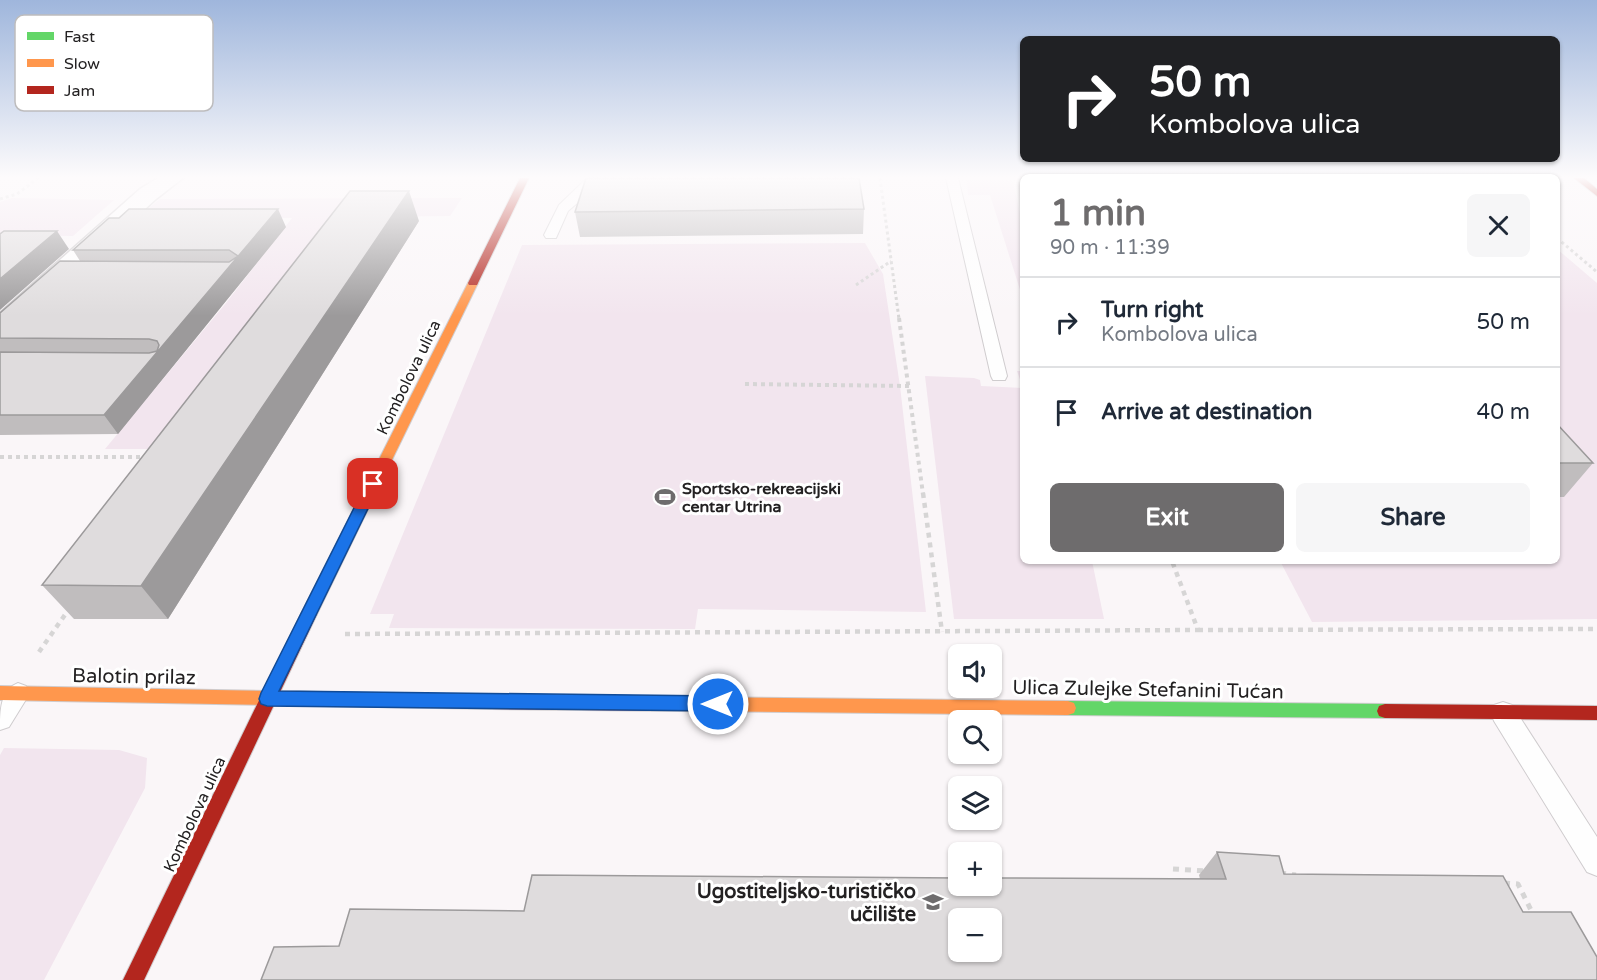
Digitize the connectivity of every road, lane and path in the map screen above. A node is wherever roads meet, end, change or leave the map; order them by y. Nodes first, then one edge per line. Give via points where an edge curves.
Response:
1 (119, 224) edge
2 (502, 224) edge
3 (556, 224) edge
4 (886, 224) edge
5 (963, 224) edge
6 (551, 235) dead end
7 (1560, 241) edge
8 (891, 261) junction
9 (1597, 272) edge
10 (856, 285) dead end
11 (0, 327) edge
12 (999, 376) dead end
13 (745, 384) dead end
14 (909, 386) junction
15 (0, 457) edge
16 (154, 458) edge
17 (1173, 564) edge
18 (74, 602) edge
19 (1597, 629) edge
20 (1198, 630) junction
21 (942, 632) junction
22 (336, 633) dead end
23 (33, 660) dead end
24 (9, 693) edge
25 (267, 699) junction
26 (1503, 713) junction
27 (1597, 713) edge
28 (0, 719) edge
29 (1597, 862) edge
30 (1173, 868) dead end
31 (1217, 871) edge
32 (1273, 873) edge
33 (1308, 876) edge
34 (1494, 883) edge
35 (1539, 924) edge
36 (133, 980) edge

1 - 11 street via 71,274
2 - 25 street, Kombolova ulica
3 - 6 lane
4 - 8 path
5 - 12 lane
7 - 9 path
8 - 10 path
8 - 14 path
13 - 14 path
14 - 21 path
15 - 16 path
17 - 20 path
18 - 23 path
19 - 20 path
20 - 21 path
21 - 22 path
24 - 25 street, Balotin prilaz
24 - 28 lane
25 - 26 street, Ulica Zulejke Stefanini Tućan
25 - 36 street, Kombolova ulica
26 - 27 street, Ulica Zulejke Stefanini Tućan
26 - 29 lane
30 - 31 path
32 - 33 path
34 - 35 path via 1518,884

